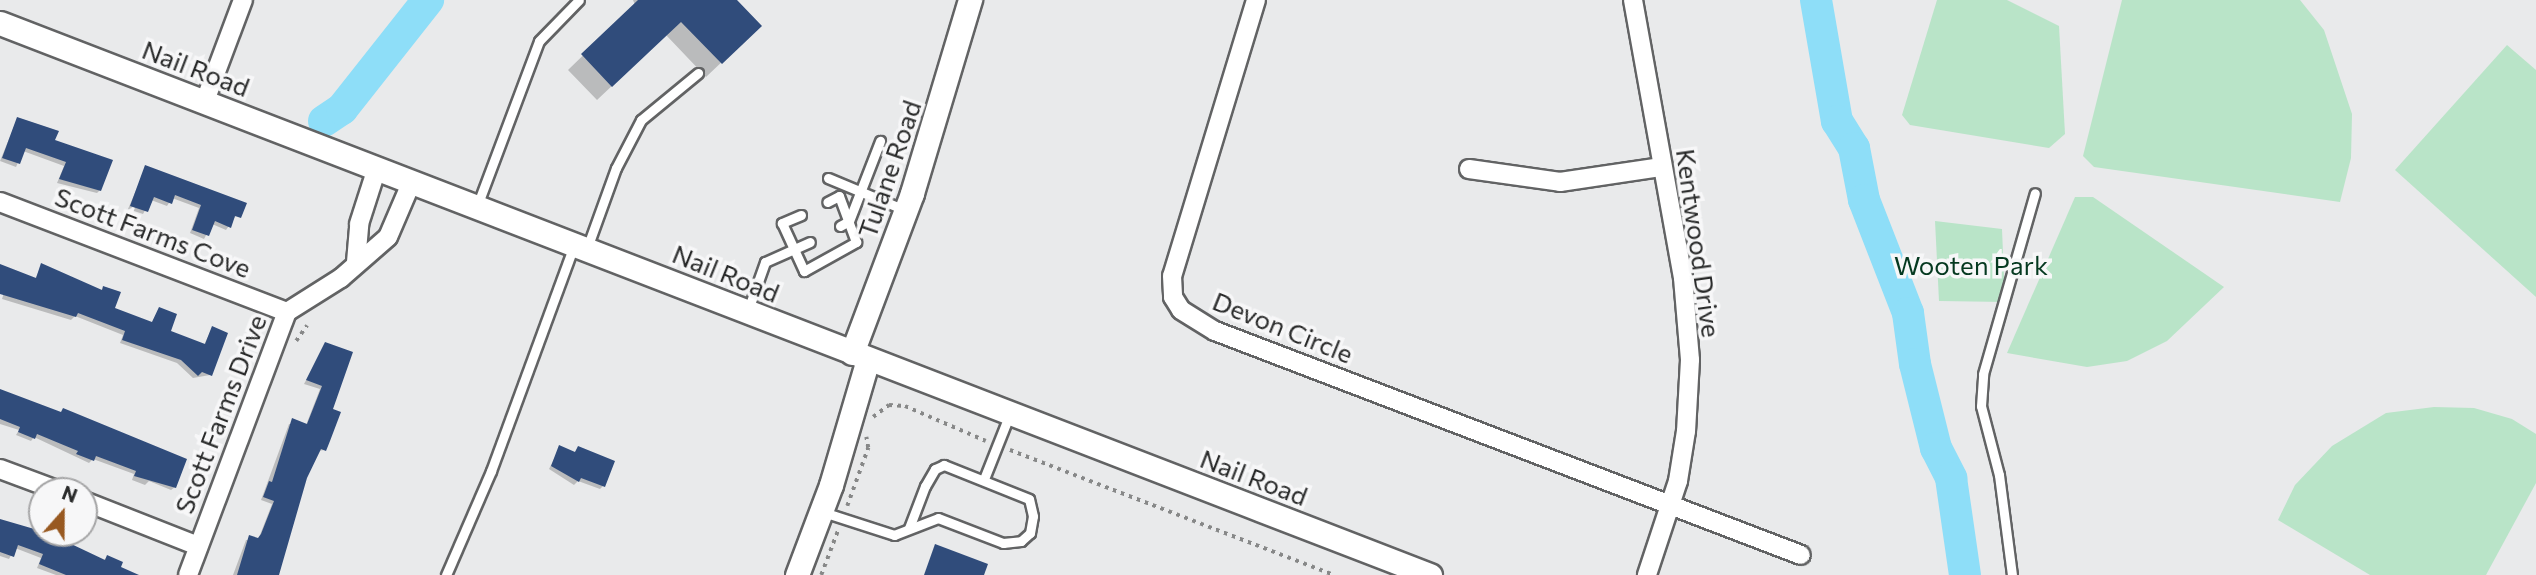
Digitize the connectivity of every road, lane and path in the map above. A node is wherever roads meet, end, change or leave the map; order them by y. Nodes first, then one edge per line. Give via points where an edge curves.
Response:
1 (243, 0) edge
2 (579, 0) edge
3 (970, 0) edge
4 (1256, 0) edge
5 (1633, 0) edge
6 (0, 23) edge
7 (698, 73) dead end
8 (205, 101) junction
9 (880, 141) dead end
10 (1662, 167) junction
11 (377, 168) junction
12 (1469, 169) dead end
13 (828, 178) dead end
14 (412, 181) junction
15 (860, 191) junction
16 (2035, 193) dead end
17 (0, 202) edge
18 (827, 202) dead end
19 (477, 205) junction
20 (906, 211) junction
21 (801, 215) dead end
22 (849, 221) junction
23 (840, 226) dead end
24 (810, 242) dead end
25 (581, 246) junction
26 (795, 250) junction
27 (356, 262) junction
28 (747, 311) junction
29 (287, 312) junction
30 (860, 356) junction
31 (1009, 416) junction
32 (0, 469) edge
33 (28, 479) edge
34 (984, 479) junction
35 (1672, 505) junction
36 (98, 507) edge
37 (821, 511) junction
38 (909, 528) junction
39 (198, 546) junction
40 (1801, 555) dead end
41 (188, 575) edge
42 (446, 575) edge
43 (797, 575) edge
44 (1430, 575) edge
45 (1647, 575) edge
46 (2012, 575) edge

1 - 8 street
2 - 19 lane via 539,41
3 - 20 street, Tulane Road
4 - 35 street, Devon Circle via 1172,276 1173,297 1181,310 1215,331
5 - 10 street, Kentwood Drive
6 - 8 street, Nail Road
7 - 25 lane via 641,121
8 - 11 street, Nail Road
9 - 15 lane
10 - 12 street via 1560,182
10 - 35 street, Kentwood Drive via 1683,278 1690,360 1686,431
11 - 14 street, Nail Road
11 - 27 street via 359,224
13 - 15 lane
14 - 19 street, Nail Road
14 - 27 street, Scott Farms Drive via 388,237
15 - 20 lane
15 - 22 lane
16 - 46 lane via 1983,374 1980,406 1999,475
17 - 29 street, Scott Farms Cove
18 - 22 lane via 839,196
19 - 25 street, Nail Road
20 - 30 street, Tulane Road
21 - 26 lane via 782,223
22 - 23 lane
22 - 26 lane via 856,243 804,271
24 - 26 lane
25 - 28 street, Nail Road
25 - 42 lane
26 - 28 lane via 765,262
27 - 29 street, Scott Farms Drive via 341,278
28 - 30 street, Nail Road
29 - 39 street, Scott Farms Drive
30 - 31 street, Nail Road
30 - 37 street, Tulane Road
31 - 34 lane
31 - 44 street, Nail Road
32 - 33 street
34 - 38 lane via 944,465 935,469
34 - 38 lane via 1029,499 1030,533 1021,541 1003,543 938,519
35 - 40 street, Devon Circle
35 - 45 street, Kentwood Drive
36 - 39 street
37 - 38 lane via 894,535
37 - 43 street, Tulane Road
39 - 41 street, Scott Farms Drive

